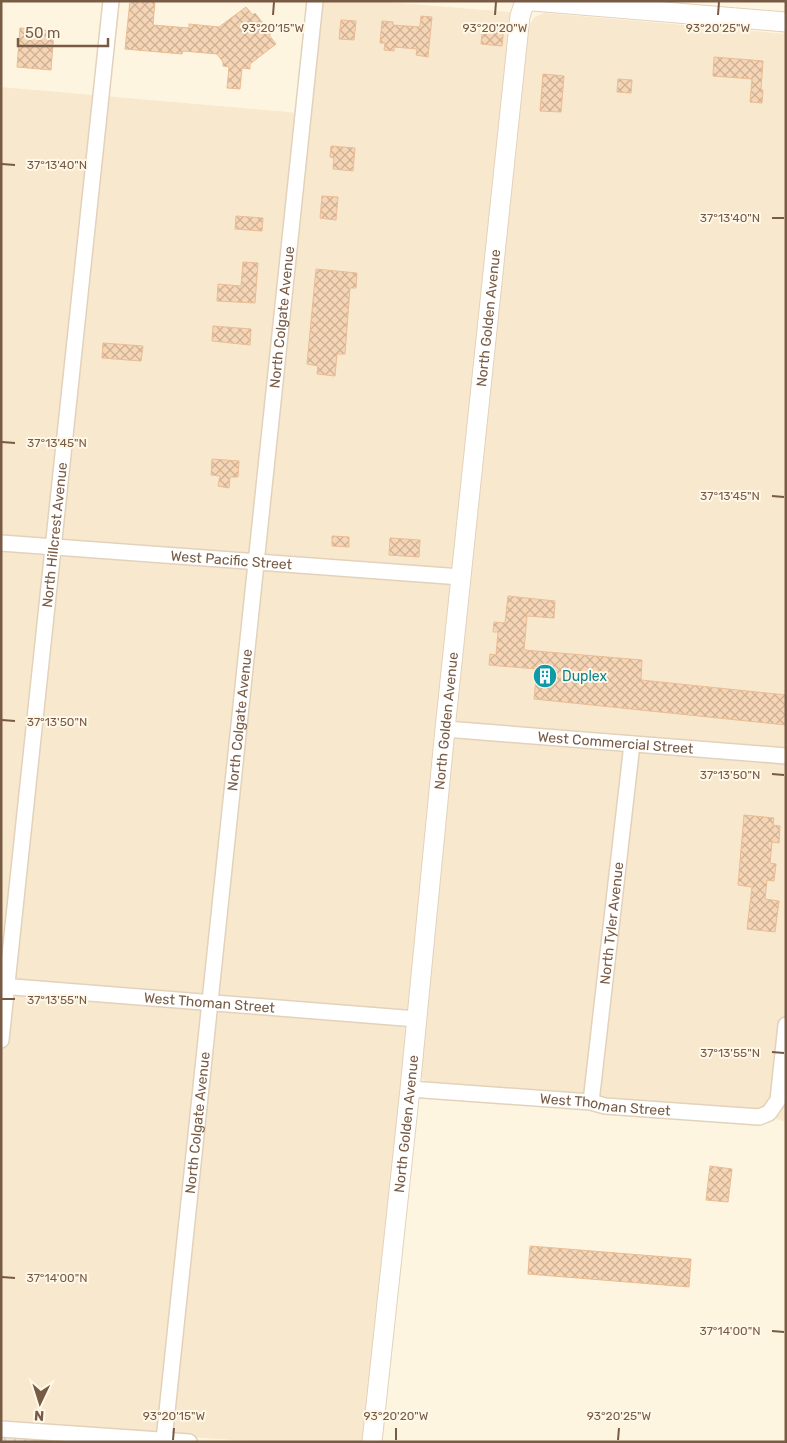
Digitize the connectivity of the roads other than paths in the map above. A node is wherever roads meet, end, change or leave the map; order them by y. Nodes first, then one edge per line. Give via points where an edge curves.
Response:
1 (110, 1) edge
2 (315, 1) edge
3 (524, 1) edge
4 (533, 1) edge
5 (786, 22) edge
6 (1, 543) edge
7 (52, 546) junction
8 (256, 561) junction
9 (461, 577) junction
10 (446, 729) junction
11 (632, 744) junction
12 (786, 756) edge
13 (4, 987) edge
14 (210, 1002) junction
15 (417, 1020) junction
16 (786, 1024) edge
17 (1, 1040) edge
18 (410, 1089) junction
19 (591, 1102) junction
20 (1, 1429) edge
21 (164, 1440) junction
22 (189, 1442) edge
23 (372, 1442) edge

1 - 7 street, North Hillcrest Avenue
2 - 8 street, North Colgate Avenue
3 - 9 street, North Golden Avenue
4 - 5 street
6 - 7 street, West Pacific Street
7 - 8 street, West Pacific Street
7 - 13 street, North Hillcrest Avenue
8 - 9 street, West Pacific Street
8 - 14 street, North Colgate Avenue
9 - 10 street, North Golden Avenue
10 - 11 street, West Commercial Street
10 - 15 street, North Golden Avenue
11 - 12 street, West Commercial Street
11 - 19 street, North Tyler Avenue
13 - 14 street, West Thoman Street
13 - 17 street, North Hillcrest Avenue
14 - 15 street, West Thoman Street
14 - 21 street, North Colgate Avenue
15 - 18 street, North Golden Avenue
16 - 19 street, West Thoman Street via 779,1096 769,1113 753,1118 605,1106
18 - 19 street, West Thoman Street
18 - 23 street, North Golden Avenue
20 - 21 street
21 - 22 street

